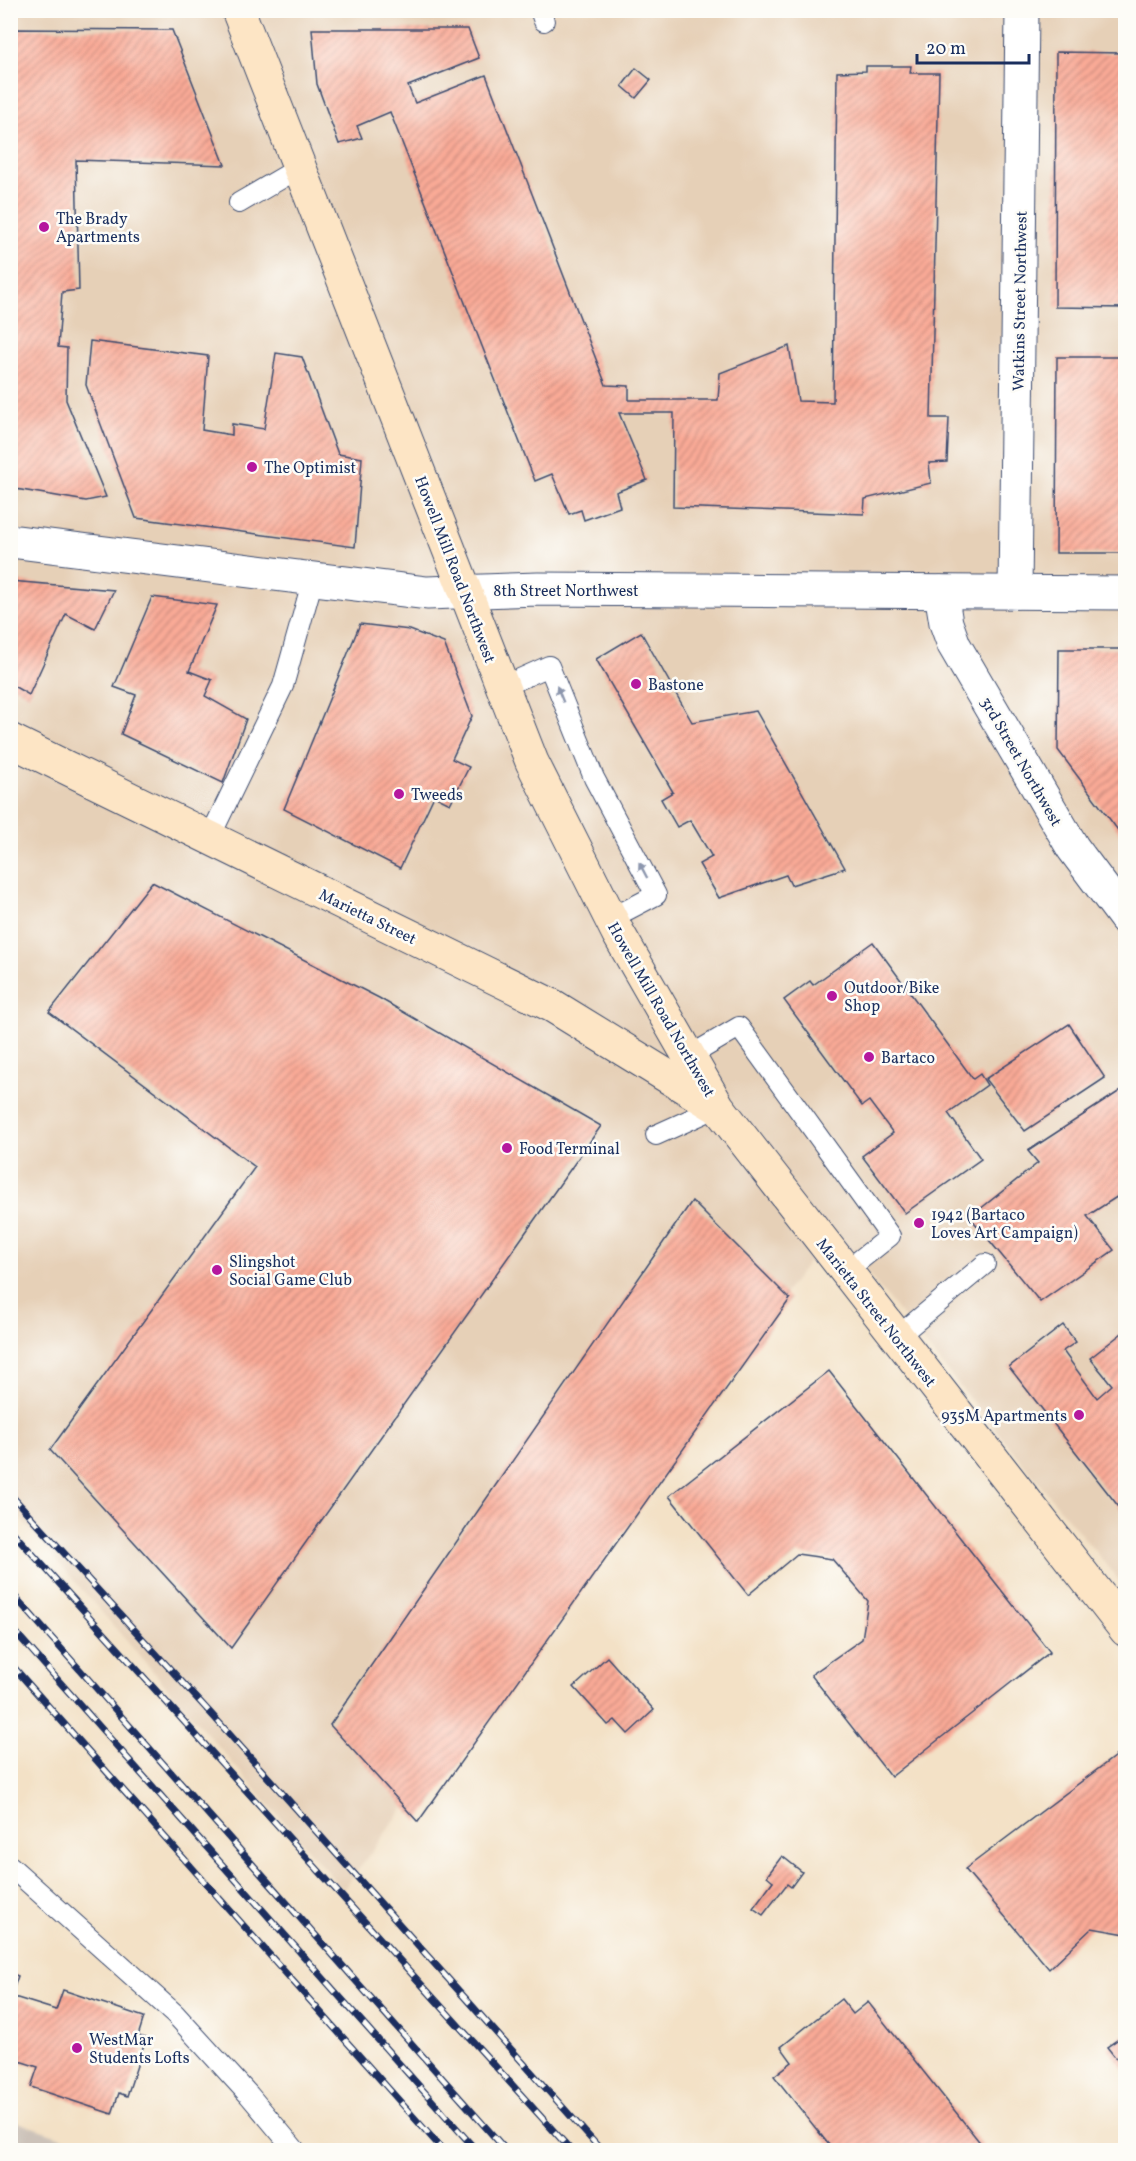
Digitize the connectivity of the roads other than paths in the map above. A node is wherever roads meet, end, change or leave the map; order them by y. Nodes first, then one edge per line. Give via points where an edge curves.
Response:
1 (238, 10) edge
2 (1022, 10) edge
3 (299, 168) junction
4 (239, 203) dead end
5 (10, 541) edge
6 (313, 579) junction
7 (464, 592) junction
8 (941, 592) junction
9 (1015, 592) junction
10 (1125, 593) edge
11 (502, 687) junction
12 (10, 740) edge
13 (209, 839) junction
14 (610, 919) junction
15 (1125, 919) edge
16 (688, 1058) junction
17 (718, 1107) junction
18 (656, 1135) dead end
19 (985, 1264) dead end
20 (846, 1271) junction
21 (897, 1337) junction
22 (1125, 1630) edge
23 (10, 1866) edge
24 (294, 2151) edge

1 - 3 main road, Howell Mill Road Northwest
2 - 9 street, Watkins Street Northwest
3 - 4 lane
3 - 7 main road, Howell Mill Road Northwest
5 - 6 street, 8th Street Northwest
6 - 7 street, 8th Street Northwest via 407,592
6 - 13 lane via 283,686
7 - 8 street, 8th Street Northwest
7 - 11 main road, Howell Mill Road Northwest
8 - 9 street, 8th Street Northwest
8 - 15 street, 3rd Street Northwest via 954,645 1073,848
9 - 10 street, 8th Street Northwest
11 - 14 main road, Howell Mill Road Northwest via 532,762
14 -> 11 lane via 656,895 594,778 549,666
12 - 13 main road, Marietta Street
13 - 17 main road, Marietta Street via 553,1006
14 - 16 main road, Howell Mill Road Northwest
16 - 17 main road, Howell Mill Road Northwest
16 - 20 lane via 739,1027 890,1236
17 - 18 lane
17 - 20 main road, Marietta Street Northwest
19 - 21 lane
20 - 21 main road, Marietta Street Northwest
21 - 22 main road, Marietta Street Northwest
23 - 24 lane via 175,2014

